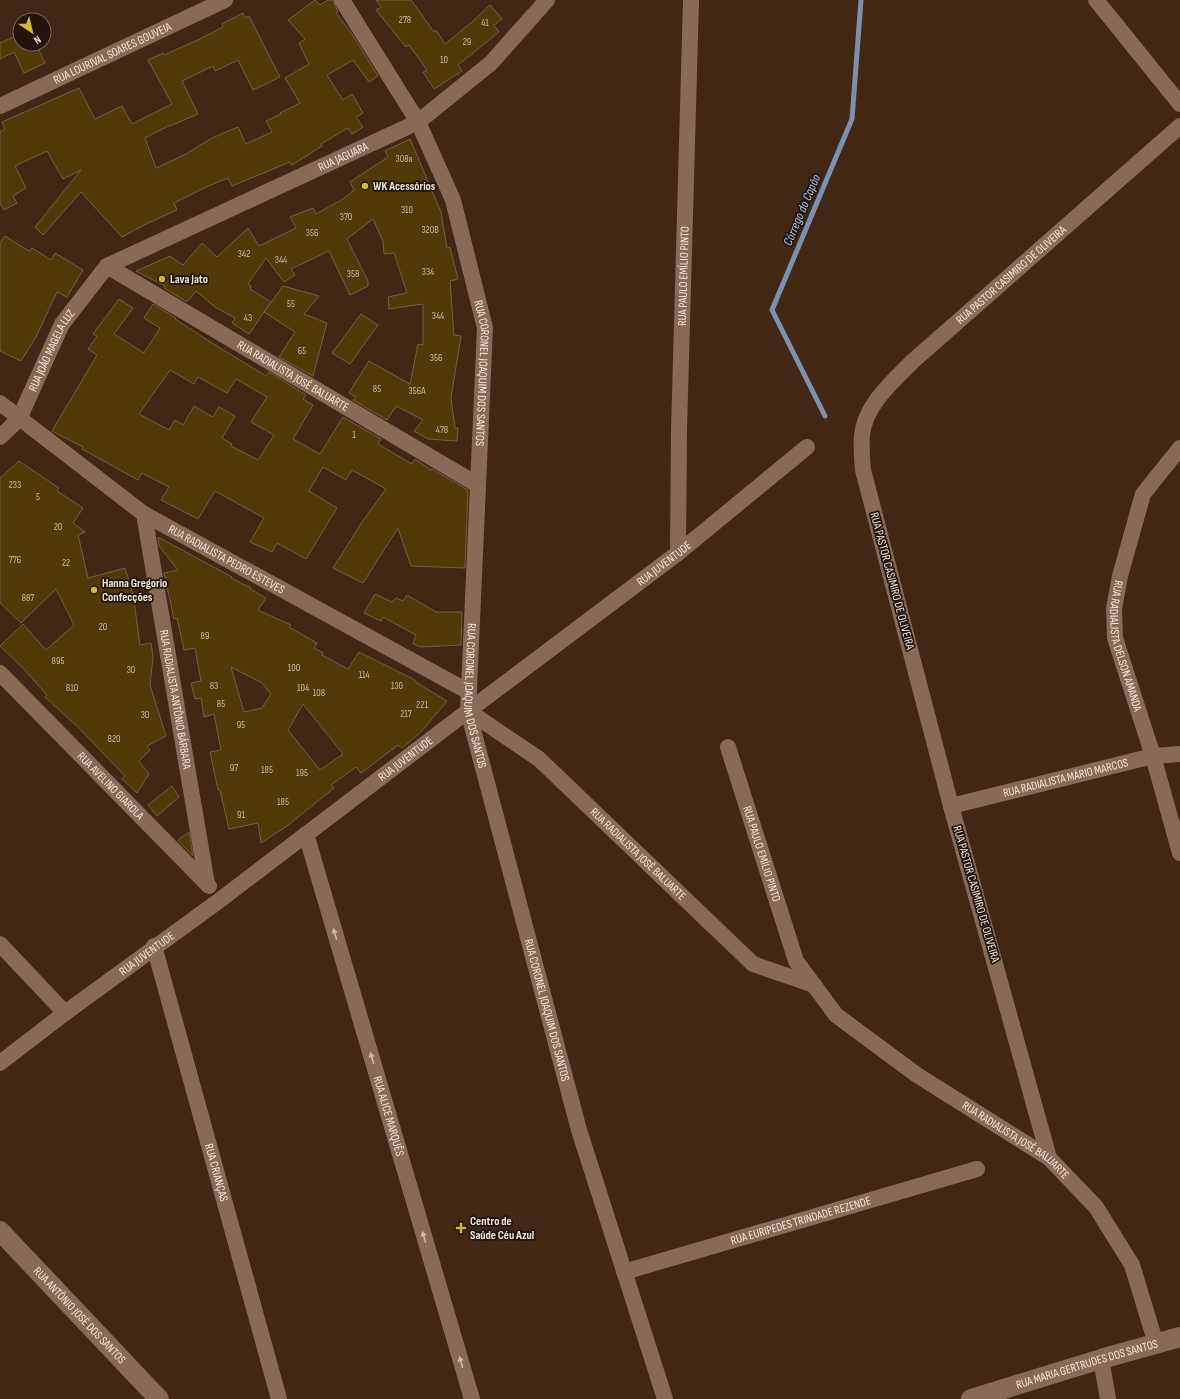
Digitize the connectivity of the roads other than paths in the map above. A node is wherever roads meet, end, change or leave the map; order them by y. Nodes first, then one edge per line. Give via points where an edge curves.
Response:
1 (224, 0) edge
2 (342, 0) edge
3 (547, 0) edge
4 (691, 0) edge
5 (1096, 0) edge
6 (1180, 104) edge
7 (0, 106) edge
8 (418, 122) junction
9 (1180, 126) edge
10 (107, 266) junction
11 (0, 403) edge
12 (19, 419) junction
13 (0, 437) edge
14 (807, 447) dead end
15 (1180, 448) edge
16 (478, 485) junction
17 (144, 514) junction
18 (678, 553) junction
19 (0, 673) edge
20 (470, 692) junction
21 (468, 711) junction
22 (728, 747) dead end
23 (1180, 754) edge
24 (1153, 756) junction
25 (951, 806) junction
26 (306, 834) junction
27 (1180, 853) edge
28 (207, 884) junction
29 (220, 900) junction
30 (0, 944) edge
31 (154, 946) junction
32 (796, 961) joint
33 (814, 985) junction
34 (65, 1013) junction
35 (0, 1063) edge
36 (1049, 1158) junction
37 (977, 1169) dead end
38 (0, 1231) edge
39 (624, 1272) junction
40 (1180, 1337) edge
41 (1156, 1344) junction
42 (1101, 1359) junction
43 (159, 1399) edge
44 (279, 1399) edge
45 (472, 1399) edge
46 (665, 1399) edge
47 (971, 1399) edge
48 (1108, 1399) edge

1 - 7 street, RUA LOURIVAL SOARES GOUVEIA
2 - 8 street, RUA CORONEL JOAQUIM DOS SANTOS
3 - 8 street, RUA JAGUARA via 491,63
4 - 18 street, RUA PAULO EMÍLIO PINTO
5 - 6 street
8 - 10 street, RUA JAGUARA
8 - 16 street, RUA CORONEL JOAQUIM DOS SANTOS via 453,200 485,328
9 - 25 street, RUA PASTOR CASIMIRO DE OLIVEIRA via 913,361 880,394 868,415 862,435 862,470
10 - 12 street, RUA JOÃO MAGELA LUZ via 62,324
10 - 16 street, RUA RADIALISTA JOSÉ BALUARTE
11 - 12 street, RUA RADIALISTA PEDRO ESTEVES
12 - 13 street, RUA JOÃO MAGELA LUZ
12 - 17 street, RUA RADIALISTA PEDRO ESTEVES
14 - 18 street, RUA JUVENTUDE
15 - 24 street, RUA RADIALISTA DELSON AMANDA via 1143,494 1120,576 1114,609 1115,638
16 - 20 street, RUA CORONEL JOAQUIM DOS SANTOS
17 - 20 street, RUA RADIALISTA PEDRO ESTEVES
17 - 28 street, RUA RADIALISTA ANTÔNIO BÁRBARA
18 - 21 street, RUA JUVENTUDE
19 - 28 street, RUA AVELINO GIAROLA
20 - 21 street, RUA CORONEL JOAQUIM DOS SANTOS
21 - 26 street, RUA JUVENTUDE
21 - 33 street, RUA RADIALISTA JOSÉ BALUARTE via 539,759 753,964
21 - 39 street, RUA CORONEL JOAQUIM DOS SANTOS via 579,1130
22 - 32 street, RUA PAULO EMÍLIO PINTO
23 - 24 street, RUA RADIALISTA MÁRIO MARCOS
24 - 25 street, RUA RADIALISTA MÁRIO MARCOS
24 - 27 street, RUA RADIALISTA DELSON AMANDA
25 - 36 street, RUA PASTOR CASIMIRO DE OLIVEIRA
26 - 29 street, RUA JUVENTUDE
45 -> 26 street, RUA ALICE MARQUÊS
28 - 29 street, RUA AVELINO GIAROLA
29 - 31 street, RUA JUVENTUDE
30 - 34 street
31 - 34 street, RUA JUVENTUDE
31 - 44 street, RUA CRIANÇAS
32 - 33 street, RUA RADIALISTA JOSÉ BALUARTE
33 - 36 street, RUA RADIALISTA JOSÉ BALUARTE via 836,1015 917,1075
34 - 35 street, RUA JUVENTUDE
36 - 41 street, RUA RADIALISTA JOSÉ BALUARTE via 1096,1207 1132,1265
37 - 39 street, RUA EURIPEDES TRINDADE REZENDE
38 - 43 street, RUA ANTÔNIO JOSÉ DOS SANTOS
39 - 46 street, RUA CORONEL JOAQUIM DOS SANTOS
40 - 41 street, RUA MARIA GERTRUDES DOS SANTOS
41 - 42 street, RUA MARIA GERTRUDES DOS SANTOS
42 - 47 street, RUA MARIA GERTRUDES DOS SANTOS
42 - 48 street

